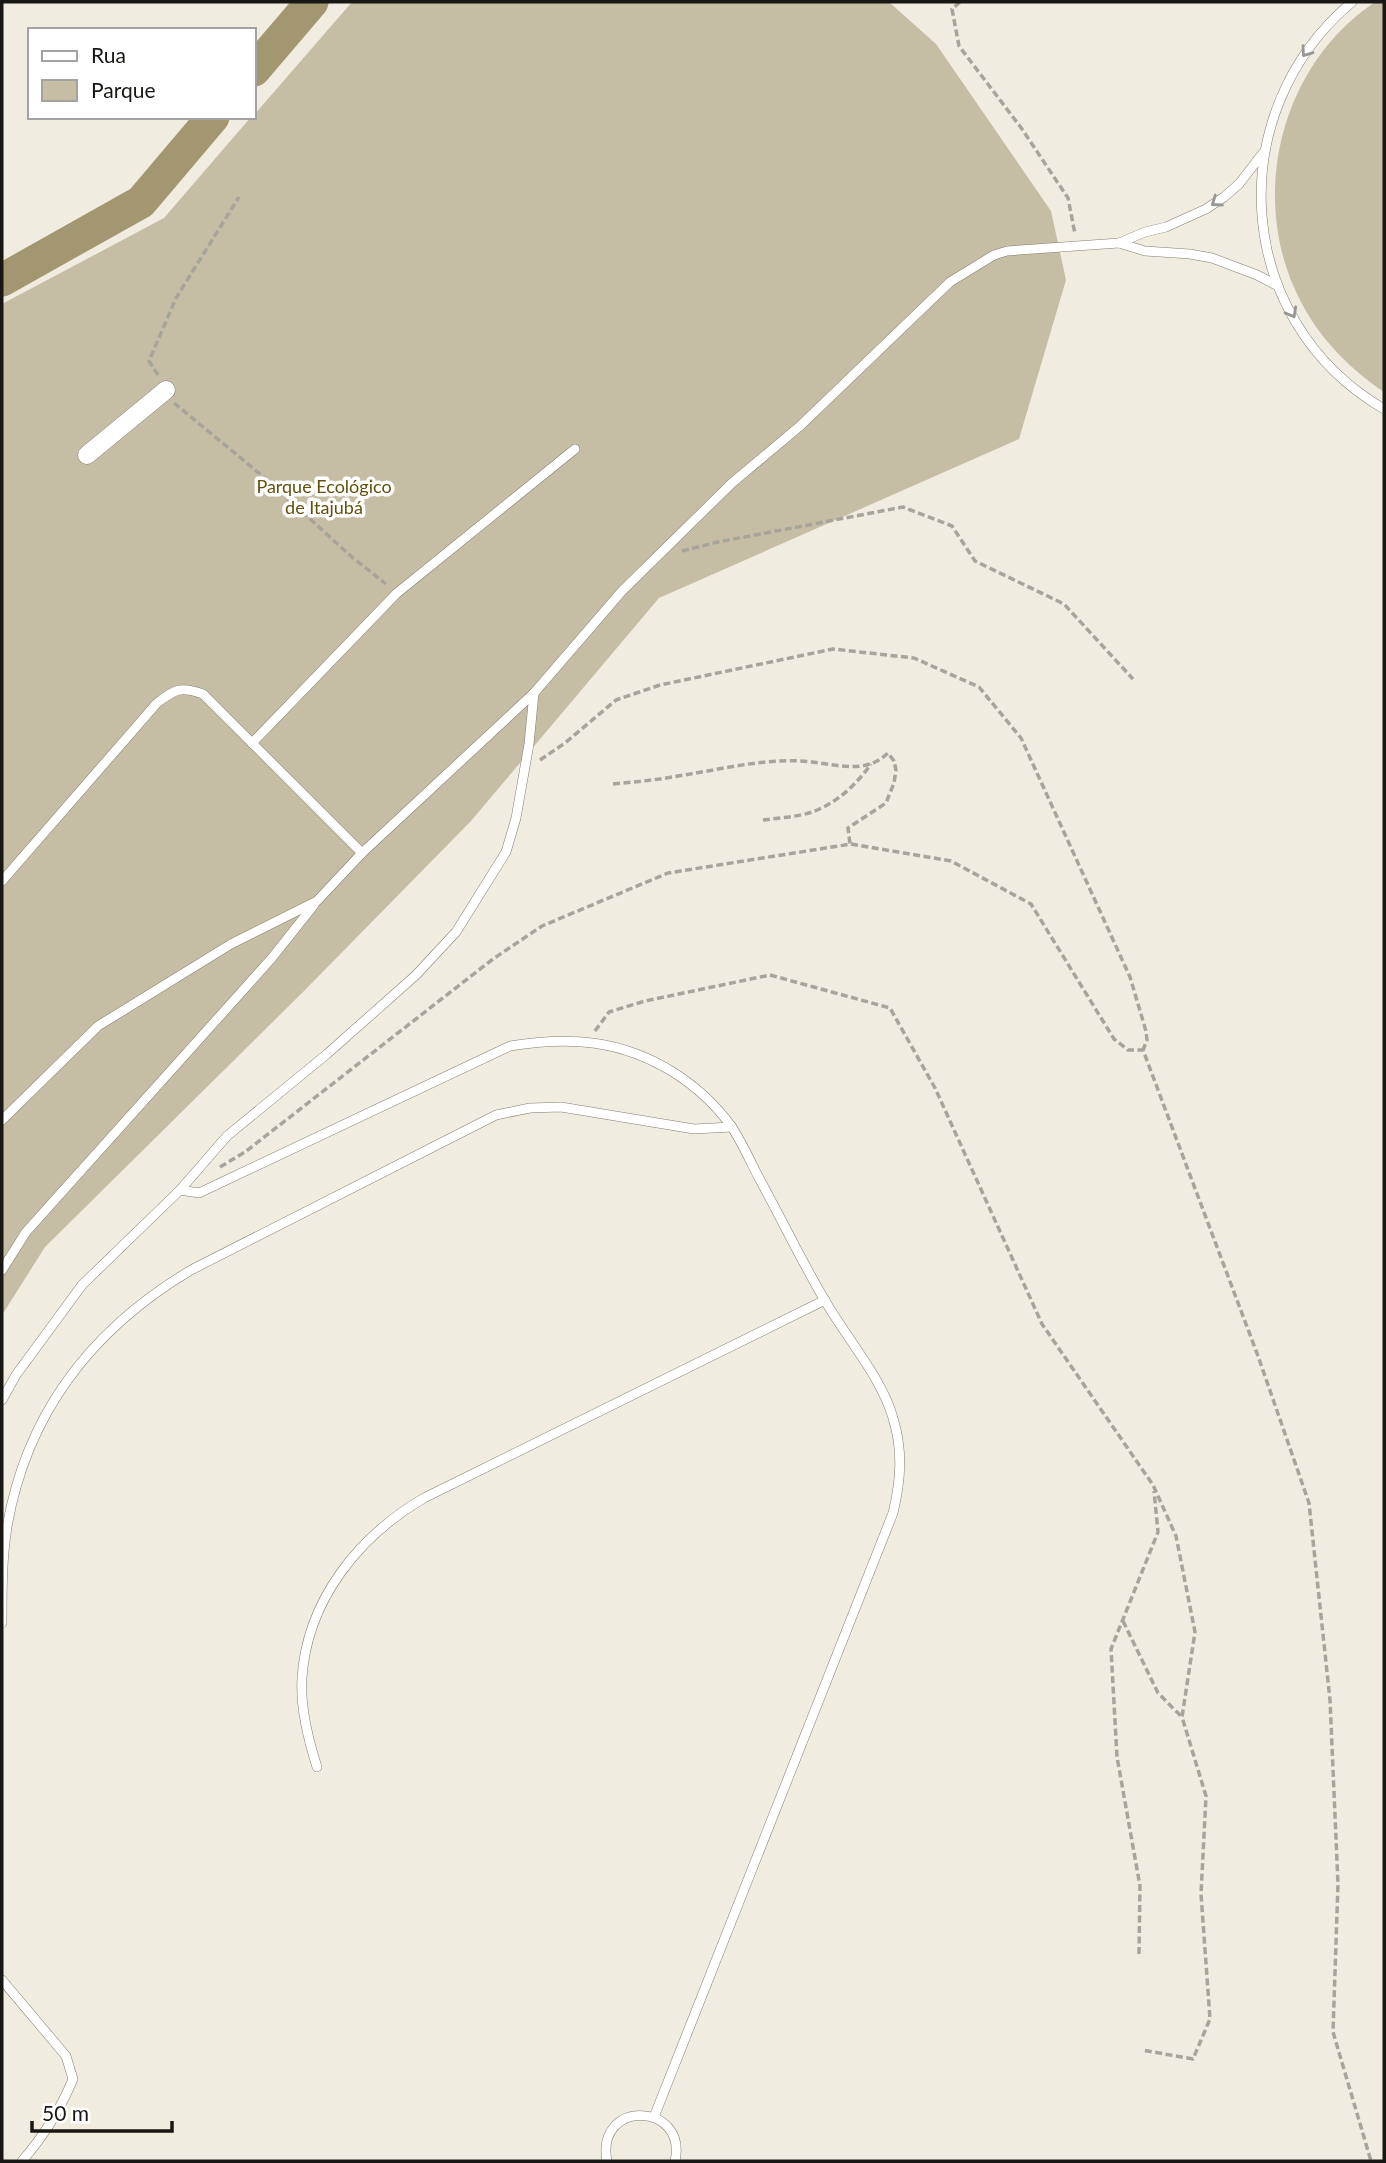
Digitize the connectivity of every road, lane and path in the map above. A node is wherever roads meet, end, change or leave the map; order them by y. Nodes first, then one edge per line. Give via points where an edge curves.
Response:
1 (960, 2) edge
2 (1352, 2) edge
3 (1264, 153) junction
4 (239, 197) dead end
5 (1119, 243) junction
6 (1078, 246) junction
7 (1278, 286) junction
8 (166, 390) junction
9 (1384, 409) edge
10 (575, 449) dead end
11 (87, 455) dead end
12 (656, 558) junction
13 (397, 593) junction
14 (1133, 679) dead end
15 (534, 693) junction
16 (252, 743) junction
17 (871, 764) junction
18 (524, 771) junction
19 (613, 784) dead end
20 (763, 820) dead end
21 (850, 844) junction
22 (362, 853) junction
23 (2, 881) edge
24 (317, 901) junction
25 (588, 1041) junction
26 (1143, 1050) junction
27 (2, 1120) edge
28 (732, 1127) junction
29 (212, 1171) dead end
30 (180, 1190) junction
31 (2, 1270) edge
32 (825, 1300) junction
33 (2, 1401) edge
34 (1153, 1485) junction
35 (1123, 1621) junction
36 (2, 1623) edge
37 (1182, 1717) junction
38 (317, 1767) dead end
39 (1139, 1954) dead end
40 (2, 1980) edge
41 (1142, 2050) dead end
42 (654, 2118) junction
43 (22, 2161) edge
44 (607, 2161) edge
45 (675, 2161) edge
46 (1371, 2161) edge

1 - 6 path via 952,9 959,46 1068,198
2 -> 3 lane via 1320,32 1290,77 1278,101
3 -> 5 lane via 1239,184 1206,209
3 - 7 lane via 1260,207
4 - 8 path via 176,298 149,361
5 - 6 lane
5 - 7 lane via 1145,251 1212,258
6 - 12 lane via 1007,251 950,282
7 -> 9 lane via 1320,355
8 - 11 street
8 - 13 path via 176,407
10 - 13 lane
12 - 14 path via 903,507 952,526 975,561 1064,604
12 - 15 lane
13 - 16 lane
15 - 18 lane
15 - 22 lane
16 - 22 lane
16 - 23 lane via 204,694 186,688 171,692
17 - 19 path via 854,768 799,760
17 - 20 path via 859,782 840,797 811,812
17 - 21 path via 888,753 896,770 894,783 886,803 848,828
18 - 26 path via 616,700 660,685 833,649 915,658 979,687 1021,738 1130,977 1146,1031
18 - 30 lane via 506,852 456,932 407,984 227,1136
21 - 26 path via 951,861 1031,904 1114,1039 1128,1050
21 - 29 path via 668,873 542,926 245,1152
22 - 24 lane
24 - 27 lane via 231,944 98,1026
24 - 31 lane via 271,959 26,1232
25 - 28 lane via 633,1052 674,1073 706,1097
25 - 30 lane via 510,1046 199,1193
25 - 34 path via 609,1012 770,975 890,1008 934,1088 1042,1324
26 - 46 path via 1309,1503 1330,1700 1338,1884 1332,2032
28 - 32 lane
28 - 36 lane via 694,1129 561,1108 513,1110 166,1285 99,1341 63,1386 35,1437 7,1528
30 - 33 lane via 82,1285
32 - 38 lane via 424,1498 367,1541 326,1598 305,1657 303,1699
32 - 42 lane via 893,1416 900,1455 897,1494
34 - 35 path via 1158,1532
34 - 37 path via 1176,1536 1195,1632
35 - 37 path via 1158,1693
35 - 39 path via 1111,1649 1117,1757 1140,1886
37 - 41 path via 1206,1796 1201,1894 1210,2019 1193,2059
40 - 43 lane via 66,2056 73,2079 65,2099
42 - 44 lane via 634,2116 617,2124 607,2142
42 - 45 lane via 675,2139

